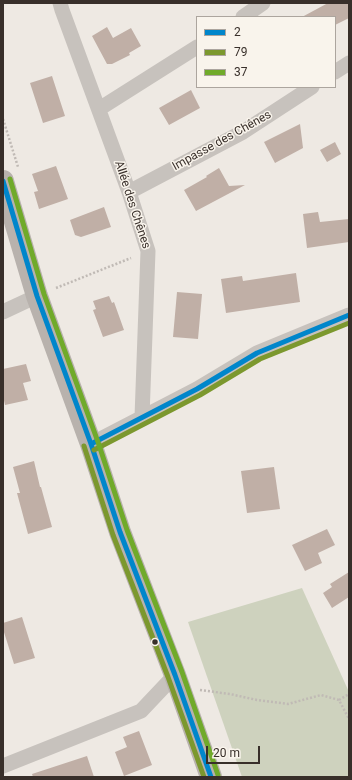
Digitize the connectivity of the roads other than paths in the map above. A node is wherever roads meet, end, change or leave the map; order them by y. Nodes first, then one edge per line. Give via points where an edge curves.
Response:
1 (60, 3) edge
2 (257, 5) edge
3 (244, 16) edge
4 (196, 48) edge
5 (349, 63) edge
6 (336, 71) edge
7 (310, 88) edge
8 (99, 109) junction
9 (3, 182) edge
10 (129, 192) junction
11 (37, 296) junction
12 (3, 312) edge
13 (349, 315) edge
14 (142, 417) junction
15 (91, 444) junction
16 (174, 674) junction
17 (3, 766) edge
18 (211, 777) edge

1 - 8 street, Allée des Chênes
2 - 3 street
4 - 8 street
5 - 6 street
7 - 10 street, Impasse des Chênes via 243,132
8 - 10 street, Allée des Chênes
9 - 11 main road
10 - 14 street, Allée des Chênes via 148,251
11 - 12 street
11 - 15 main road
13 - 14 street via 256,353 197,389
14 - 15 street
15 - 16 main road via 120,532
16 - 17 street via 141,711
16 - 18 main road

